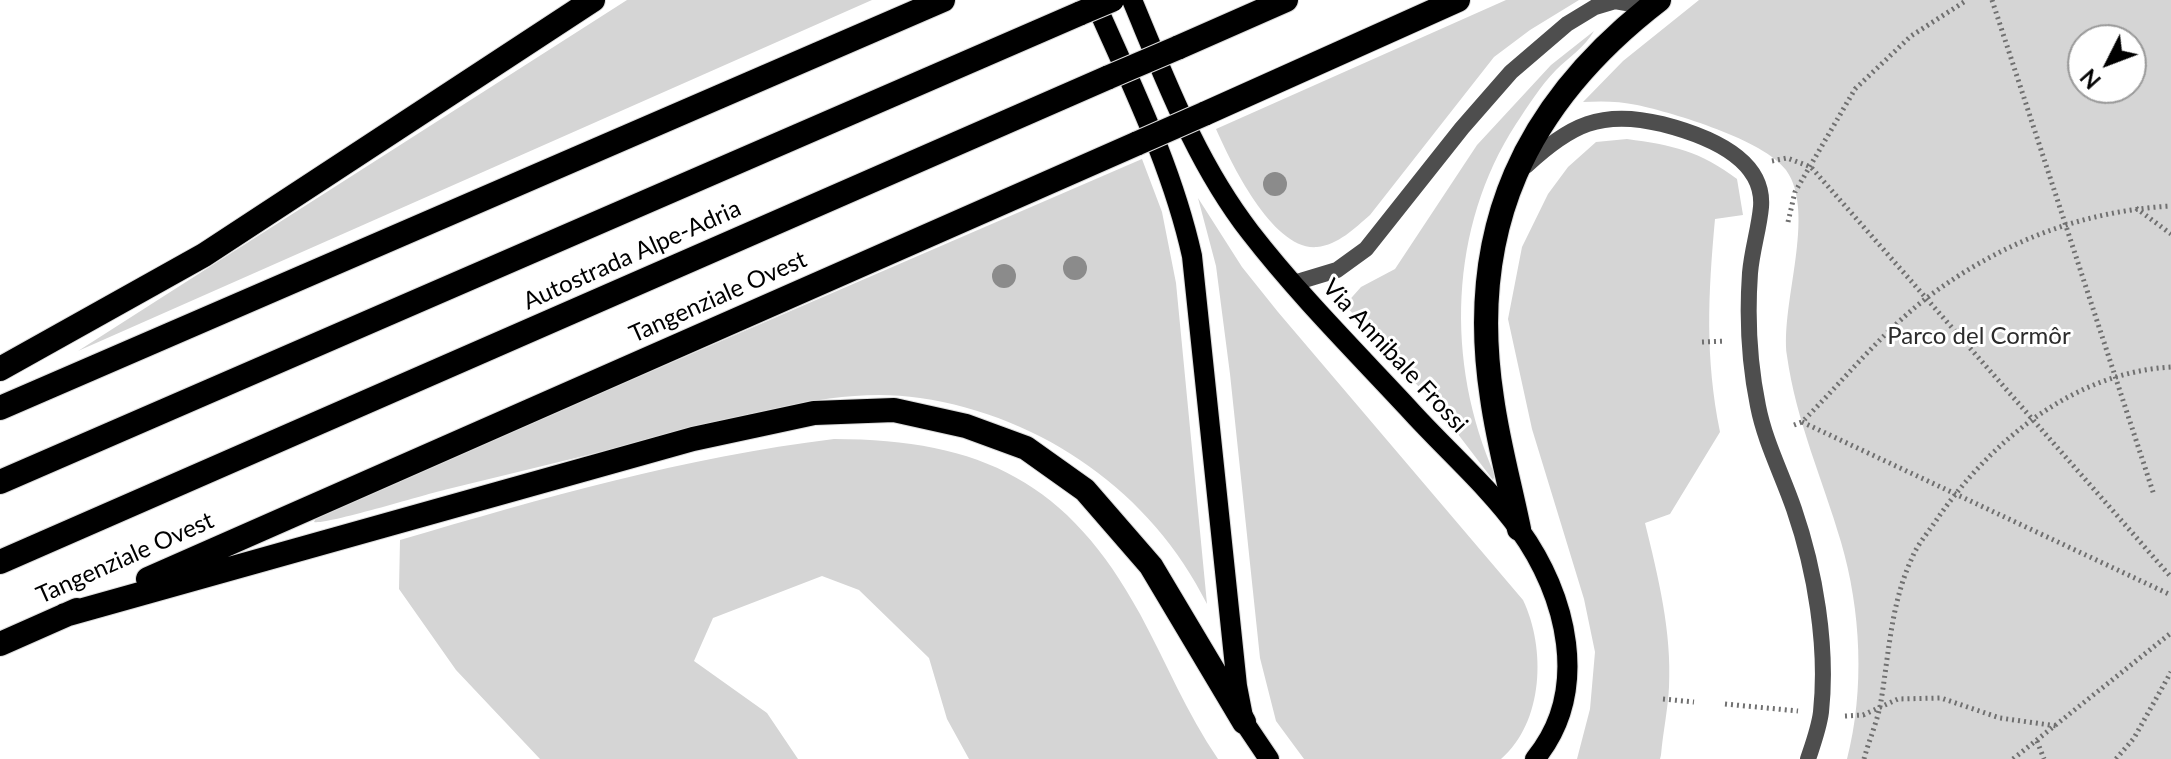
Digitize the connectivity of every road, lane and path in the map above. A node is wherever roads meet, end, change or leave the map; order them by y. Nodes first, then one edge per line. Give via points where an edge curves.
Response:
1 (593, 0) edge
2 (943, 0) edge
3 (1112, 0) edge
4 (1132, 0) edge
5 (1286, 0) edge
6 (1458, 0) edge
7 (1967, 0) edge
8 (1992, 0) edge
9 (1654, 4) edge
10 (1087, 6) edge
11 (1811, 167) junction
12 (1748, 169) junction
13 (1513, 178) junction
14 (2171, 206) edge
15 (2135, 208) junction
16 (1788, 222) dead end
17 (2065, 224) junction
18 (2171, 234) edge
19 (1294, 283) junction
20 (1927, 298) junction
21 (1735, 341) dead end
22 (1702, 342) dead end
23 (2171, 367) edge
24 (0, 369) edge
25 (2115, 376) junction
26 (0, 408) edge
27 (2033, 419) junction
28 (1802, 422) junction
29 (1794, 425) dead end
30 (0, 482) edge
31 (1954, 494) junction
32 (2154, 495) dead end
33 (1519, 529) junction
34 (0, 562) edge
35 (2171, 577) edge
36 (2171, 595) edge
37 (65, 615) junction
38 (2171, 633) edge
39 (0, 644) edge
40 (2171, 672) edge
41 (1663, 699) dead end
42 (1694, 702) dead end
43 (1725, 704) dead end
44 (1880, 705) junction
45 (1803, 711) dead end
46 (1846, 716) dead end
47 (1244, 722) junction
48 (2057, 726) junction
49 (2037, 741) junction
50 (1539, 757) edge
51 (1269, 759) edge
52 (1808, 759) edge
53 (1864, 759) edge
54 (2013, 759) edge
55 (2044, 759) edge
56 (2116, 759) edge

1 - 24 highway via 204,255
2 - 26 highway
3 - 10 highway, Autostrada Alpe-Adria, bridge
4 - 19 main road, Via Annibale Frossi via 1207,170 1251,234
5 - 34 highway, Autostrada Alpe-Adria, bridge
6 - 37 highway, Tangenziale Ovest, bridge
7 - 11 path via 1911,36 1855,89
8 - 17 path
9 - 13 highway via 1561,98
9 - 19 lane via 1615,1 1567,24 1511,72 1366,249 1337,270
10 - 30 highway, Autostrada Alpe-Adria
10 - 47 main road via 1168,169 1192,256
11 - 12 path via 1787,158
11 - 16 path via 1795,192
11 - 20 path
12 - 13 lane via 1702,136 1619,117 1565,133
12 - 52 lane via 1761,205 1750,271 1749,341 1758,406 1812,572 1821,713
13 - 33 highway via 1489,255 1487,346 1492,398
14 - 15 path
15 - 17 path
15 - 18 path
17 - 20 path via 1977,264
17 - 25 path
19 - 33 main road, Via Annibale Frossi
20 - 27 path
20 - 28 path
21 - 22 path
23 - 25 path
25 - 27 path
25 - 32 path
27 - 31 path
27 - 35 path
28 - 29 path
28 - 31 path
31 - 36 path
31 - 44 path via 1912,557 1894,613
33 - 50 main road, Via Annibale Frossi via 1552,587 1568,659 1566,700
37 - 39 highway, Tangenziale Ovest
37 - 47 highway via 693,439 814,413 894,410 966,426 1026,448 1085,490 1151,566
38 - 48 path
40 - 56 path
41 - 42 path
43 - 45 path
44 - 46 path via 1863,715
44 - 48 path via 1941,698 2000,718
44 - 53 path
47 - 51 main road
48 - 49 path
49 - 54 path
49 - 55 path

